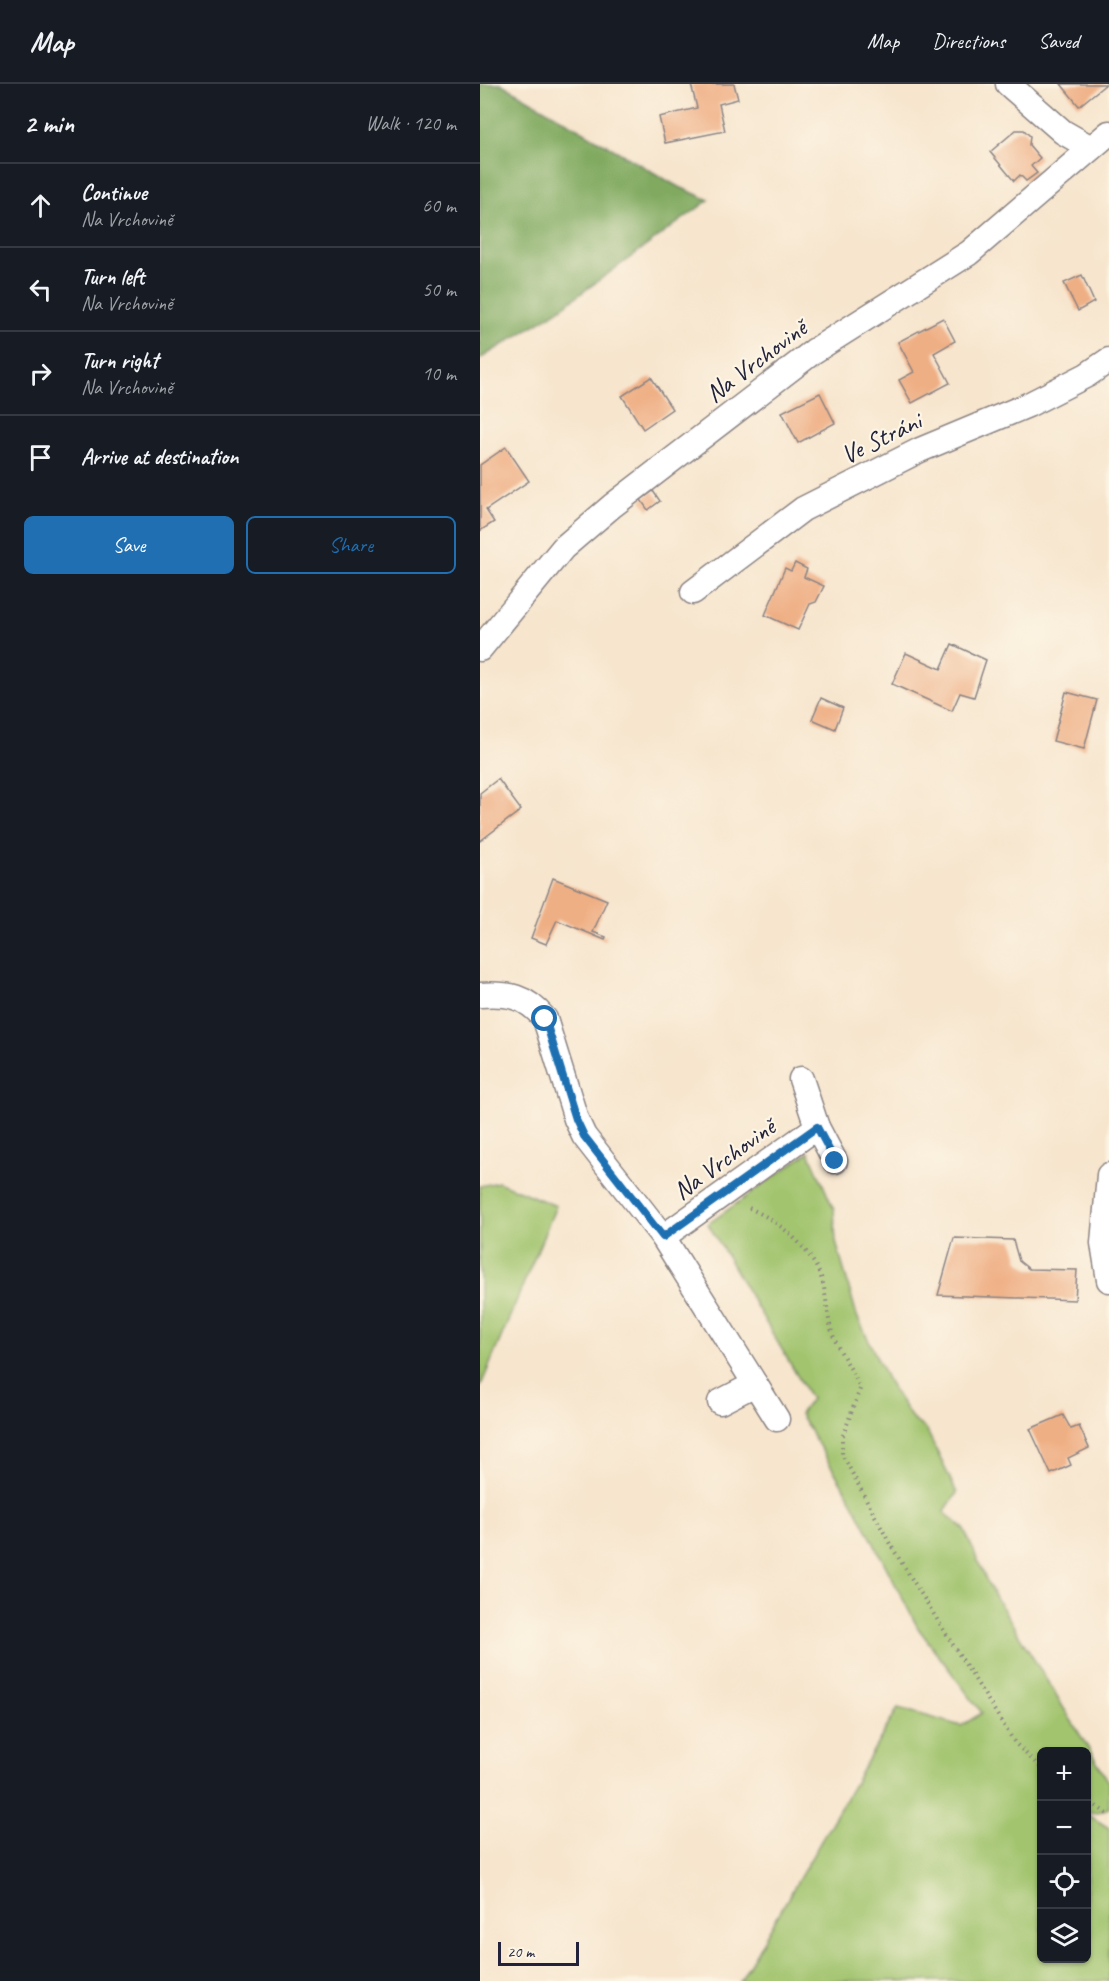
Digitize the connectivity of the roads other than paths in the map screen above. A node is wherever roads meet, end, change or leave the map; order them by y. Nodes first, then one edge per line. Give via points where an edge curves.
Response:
1 (1008, 84) edge
2 (1100, 141) edge
3 (1109, 360) edge
4 (693, 592) dead end
5 (480, 649) edge
6 (480, 995) edge
7 (801, 1079) dead end
8 (817, 1127) junction
9 (835, 1161) dead end
10 (1109, 1174) edge
11 (663, 1237) junction
12 (1109, 1280) edge
13 (755, 1384) junction
14 (720, 1402) dead end
15 (777, 1419) dead end

1 - 2 street, Na Vrchovině via 1063,132
2 - 5 street, Na Vrchovině via 969,253 814,351 612,506 563,548
3 - 4 street, Ve Stráni via 1028,405 920,450 803,509
6 - 11 street, Na Vrchovině via 517,995 535,1006 545,1019 584,1136
7 - 8 street, Na Vrchovině
8 - 9 street, Na Vrchovině
8 - 11 street, Na Vrchovině
10 - 12 street via 1103,1243
11 - 13 street, Na Vrchovině
13 - 14 street
13 - 15 street, Na Vrchovině

